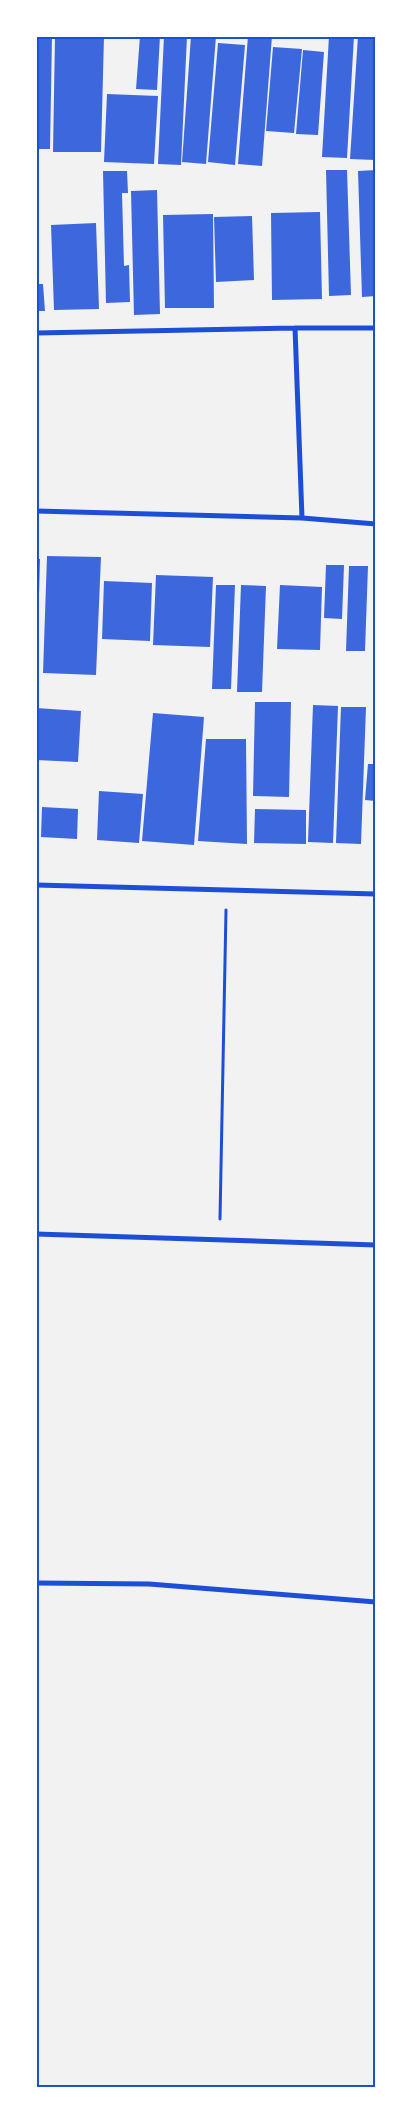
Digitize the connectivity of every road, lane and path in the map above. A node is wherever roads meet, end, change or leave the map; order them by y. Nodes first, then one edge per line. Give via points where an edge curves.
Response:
1 (295, 328) junction
2 (376, 328) edge
3 (36, 333) edge
4 (36, 511) edge
5 (302, 518) junction
6 (376, 524) edge
7 (36, 884) edge
8 (226, 890) junction
9 (376, 894) edge
10 (36, 1234) edge
11 (219, 1238) junction
12 (376, 1245) edge
13 (36, 1583) edge
14 (376, 1602) edge

1 - 2 street
1 - 3 street
1 - 5 street
4 - 5 street
5 - 6 street
7 - 8 street
8 - 9 street
8 - 11 path
10 - 11 street
11 - 12 street
13 - 14 street via 149,1584

